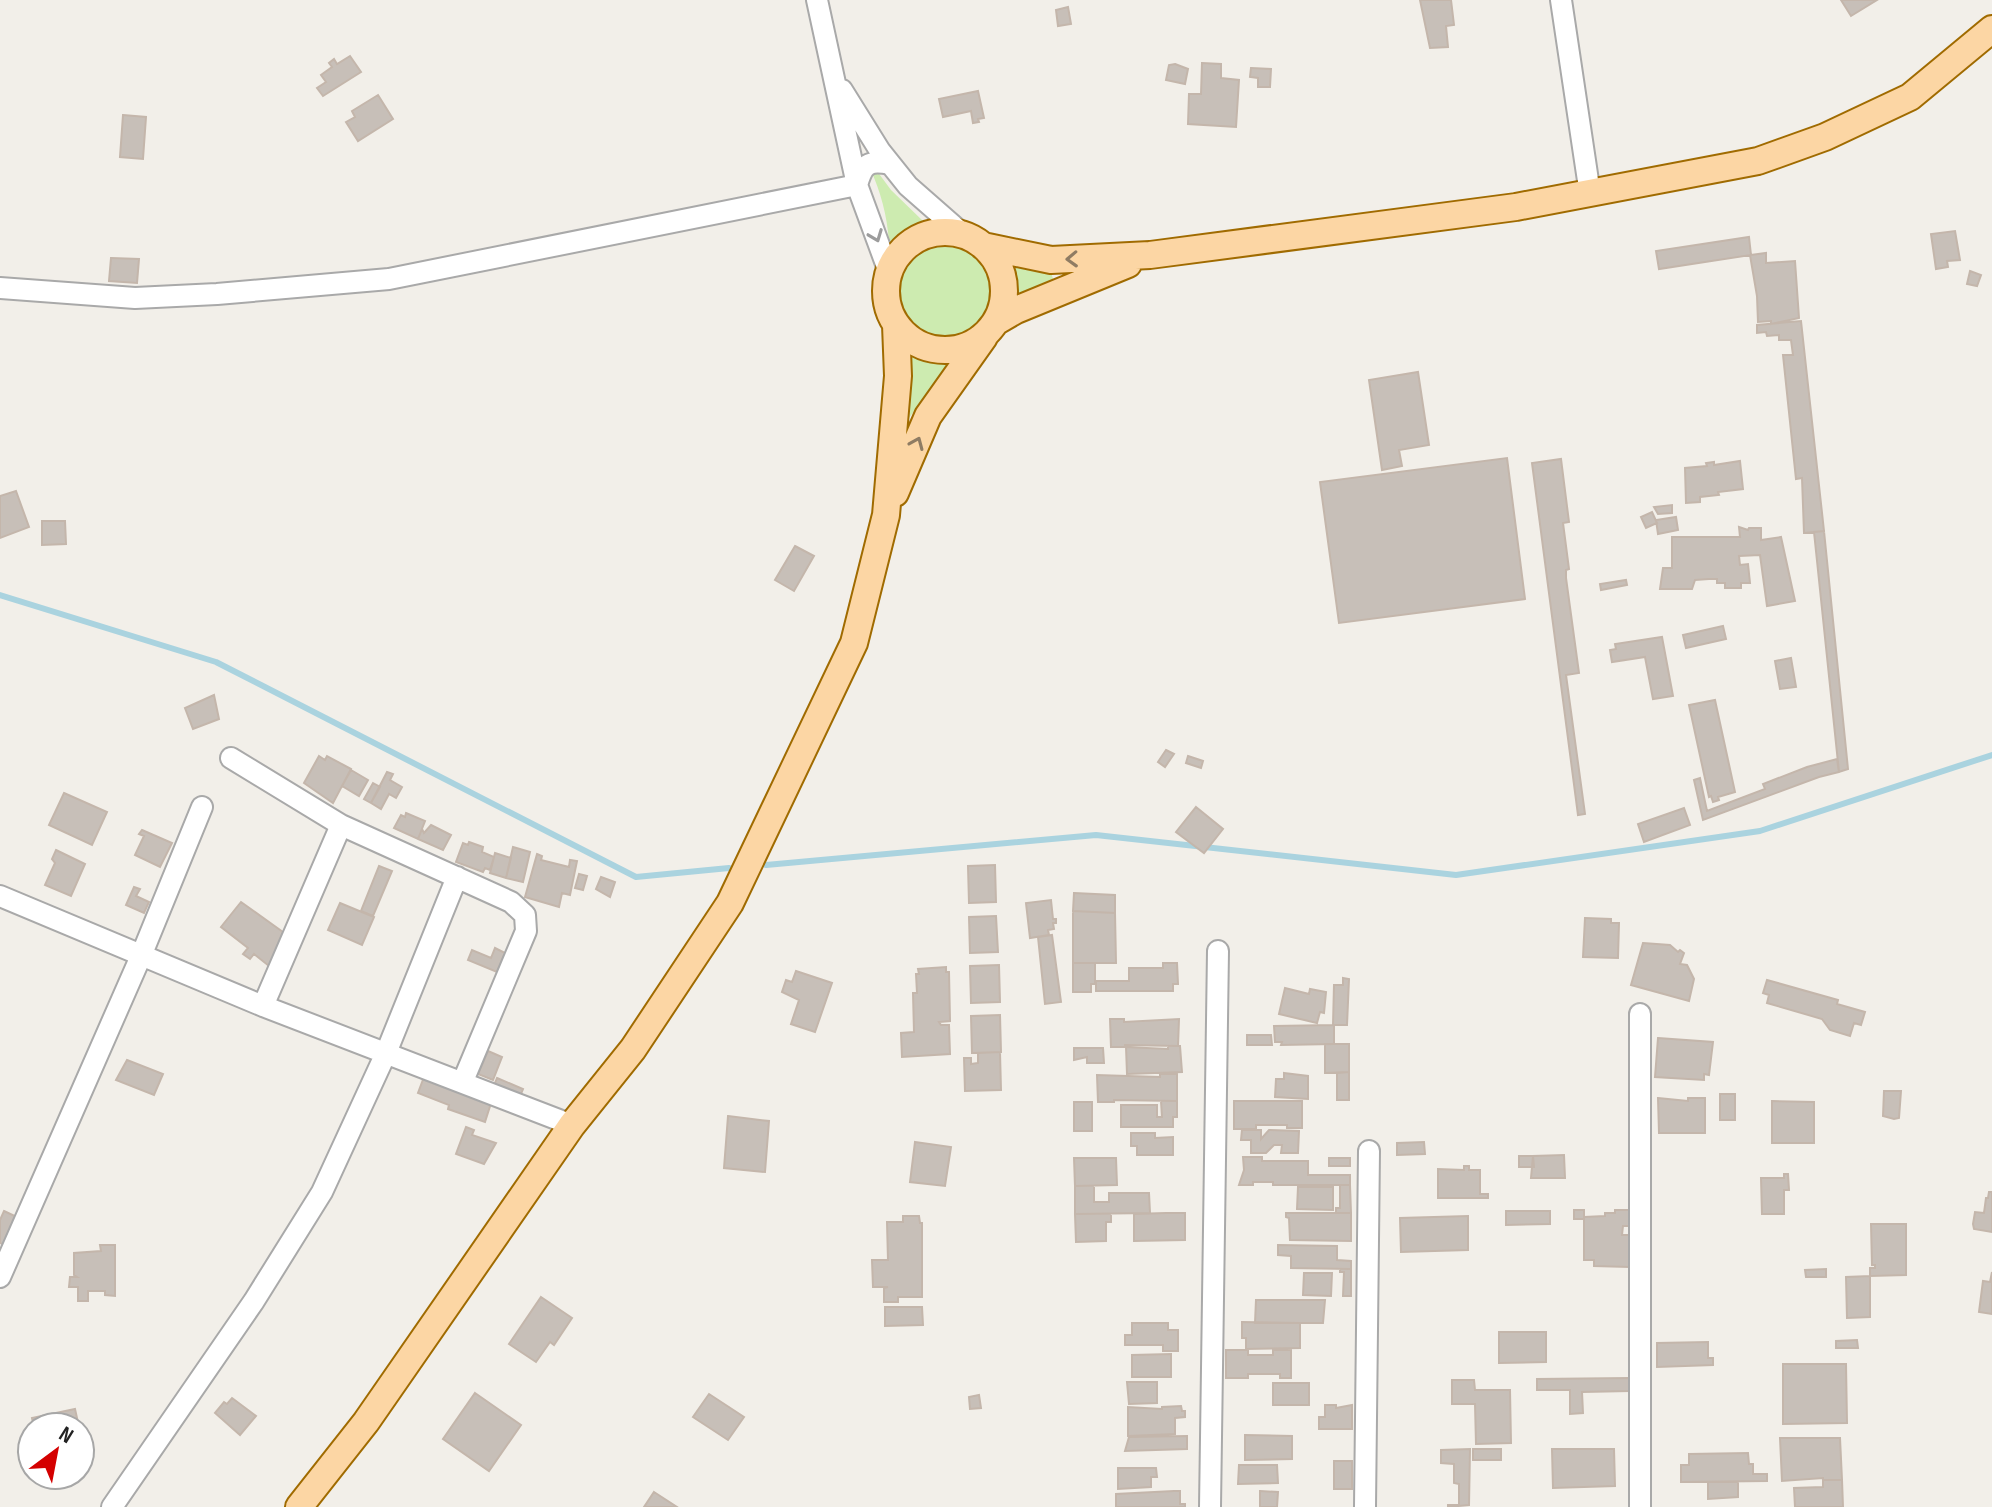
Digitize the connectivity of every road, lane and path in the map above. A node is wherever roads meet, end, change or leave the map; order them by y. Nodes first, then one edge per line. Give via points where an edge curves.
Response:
1 (817, 0) edge
2 (1561, 0) edge
3 (1992, 29) edge
4 (836, 79) junction
5 (890, 164) junction
6 (857, 185) junction
7 (1590, 194) junction
8 (974, 241) junction
9 (1150, 255) junction
10 (889, 272) junction
11 (0, 288) edge
12 (896, 325) junction
13 (990, 328) junction
14 (886, 515) junction
15 (231, 758) dead end
16 (202, 807) dead end
17 (341, 825) junction
18 (457, 877) junction
19 (0, 896) edge
20 (1218, 951) dead end
21 (141, 956) junction
22 (263, 1006) junction
23 (1640, 1014) dead end
24 (386, 1053) junction
25 (463, 1081) junction
26 (572, 1125) junction
27 (1369, 1151) dead end
28 (0, 1277) edge
29 (112, 1507) edge
30 (299, 1507) edge
31 (1210, 1507) edge
32 (1365, 1507) edge
33 (1640, 1507) edge

1 - 4 street
2 - 7 street
3 - 7 main road via 1910,97 1825,137 1758,161
4 - 5 street
4 - 6 street
5 - 6 street via 868,163
5 - 8 street via 908,186
6 -> 10 street
6 - 11 street via 389,279 135,298
7 - 9 main road
9 -> 8 main road via 1051,260
8 - 10 main road via 947,232 928,235 905,249
8 - 13 main road via 997,262 1003,281 1004,302
9 - 13 main road via 1063,289
10 - 12 main road via 886,290
12 - 13 main road via 928,348 948,350 967,346
12 - 14 main road via 898,376
14 -> 13 main road via 928,416
14 - 26 main road via 854,643 730,903 633,1049
15 - 17 street
16 - 21 street
17 - 18 street
17 - 22 street
18 - 24 street
18 - 25 street via 511,902 525,915 526,931
19 - 21 street
20 - 31 street
21 - 22 street
21 - 28 street
22 - 24 street
23 - 33 street
24 - 25 street
24 - 29 street via 322,1192
25 - 26 street
26 - 30 main road via 366,1422
27 - 32 street

